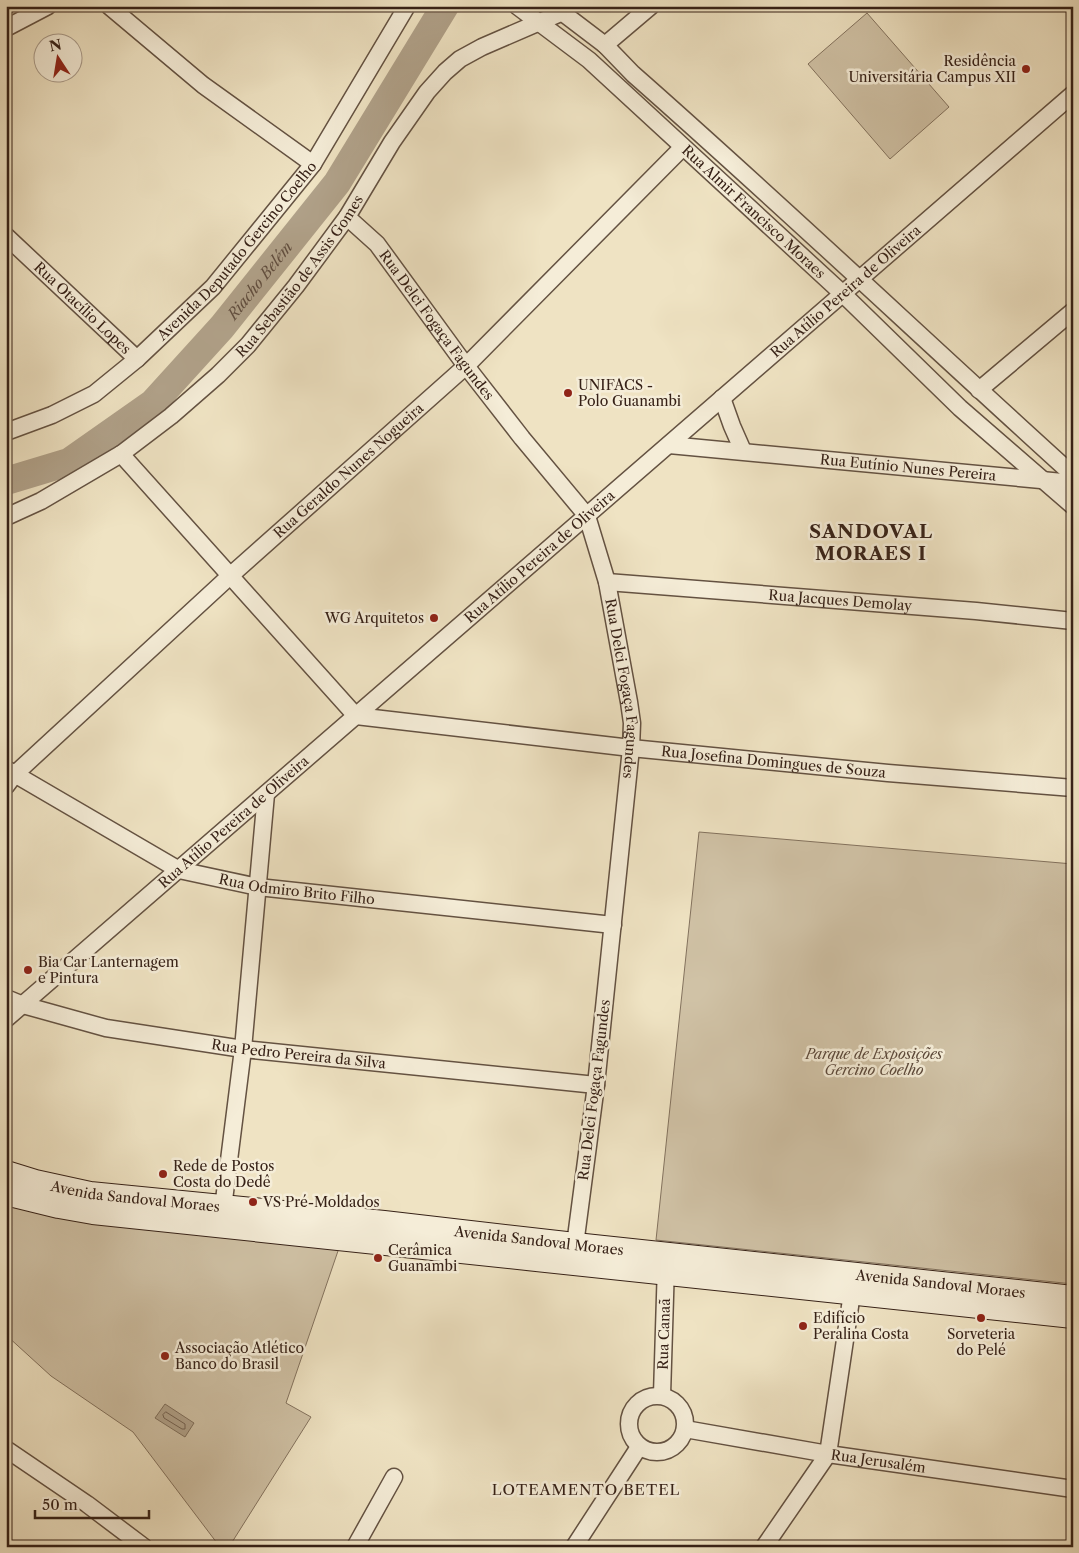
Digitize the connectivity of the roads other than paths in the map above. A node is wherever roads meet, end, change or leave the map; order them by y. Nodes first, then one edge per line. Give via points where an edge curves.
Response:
1 (48, 6) edge
2 (109, 6) edge
3 (407, 6) edge
4 (518, 6) edge
5 (650, 6) edge
6 (558, 9) edge
7 (540, 22) junction
8 (6, 28) edge
9 (604, 45) junction
10 (1073, 94) edge
11 (683, 147) junction
12 (313, 164) junction
13 (347, 216) junction
14 (6, 236) edge
15 (860, 279) junction
16 (843, 294) junction
17 (1073, 311) edge
18 (137, 359) junction
19 (466, 366) junction
20 (979, 390) junction
21 (722, 398) junction
22 (6, 432) edge
23 (669, 445) junction
24 (744, 450) junction
25 (121, 454) junction
26 (1073, 475) edge
27 (1042, 480) junction
28 (1073, 483) edge
29 (1073, 506) edge
30 (587, 516) junction
31 (6, 517) edge
32 (231, 575) junction
33 (606, 582) junction
34 (1073, 621) edge
35 (356, 716) junction
36 (632, 748) junction
37 (9, 776) edge
38 (1073, 788) edge
39 (266, 794) junction
40 (179, 870) junction
41 (258, 887) junction
42 (613, 925) junction
43 (6, 998) edge
44 (23, 1005) junction
45 (6, 1019) edge
46 (243, 1049) junction
47 (596, 1085) junction
48 (6, 1173) edge
49 (6, 1193) edge
50 (224, 1208) junction
51 (358, 1230) junction
52 (574, 1245) junction
53 (666, 1264) junction
54 (911, 1290) junction
55 (852, 1293) junction
56 (1073, 1298) edge
57 (1073, 1316) edge
58 (662, 1396) junction
59 (685, 1429) junction
60 (639, 1447) junction
61 (6, 1449) edge
62 (828, 1454) junction
63 (394, 1477) dead end
64 (1073, 1490) edge
65 (144, 1547) edge
66 (355, 1547) edge
67 (574, 1547) edge
68 (764, 1547) edge

1 - 8 street
2 - 12 street via 203,86
3 - 12 street, Avenida Deputado Gercino Coelho
4 - 7 street, Rua Almir Francisco Moraes
5 - 9 street
6 - 7 street, Rua Sebastião de Assis Gomes
6 - 9 street, Rua Almir Francisco Moraes
7 - 11 street, Rua Almir Francisco Moraes via 589,60
7 - 13 street, Rua Sebastião de Assis Gomes via 460,59 445,72 392,142
9 - 15 street, Rua Almir Francisco Moraes
10 - 15 street, Rua Atílio Pereira de Oliveira
11 - 16 street, Rua Almir Francisco Moraes
11 - 19 street, Rua Geraldo Nunes Nogueira
12 - 18 street, Avenida Deputado Gercino Coelho via 213,287
13 - 19 street, Rua Delci Fogaça Fagundes via 378,244
13 - 25 street, Rua Sebastião de Assis Gomes via 248,345 218,375
14 - 18 street, Rua Otacílio Lopes
15 - 16 street, Rua Atílio Pereira de Oliveira
15 - 20 street, Rua Almir Francisco Moraes
16 - 21 street, Rua Atílio Pereira de Oliveira
16 - 27 street, Rua Almir Francisco Moraes via 960,408
17 - 20 street
18 - 22 street, Avenida Deputado Gercino Coelho via 94,394
19 - 30 street, Rua Delci Fogaça Fagundes
19 - 32 street, Rua Geraldo Nunes Nogueira
20 - 26 street, Rua Almir Francisco Moraes
21 - 23 street, Rua Atílio Pereira de Oliveira
21 - 24 street
23 - 24 street, Rua Eutínio Nunes Pereira
23 - 30 street, Rua Atílio Pereira de Oliveira
24 - 27 street, Rua Eutínio Nunes Pereira
25 - 31 street, Rua Sebastião de Assis Gomes via 41,501
25 - 32 street
27 - 28 street, Rua Eutínio Nunes Pereira
27 - 29 street, Rua Almir Francisco Moraes
30 - 33 street, Rua Delci Fogaça Fagundes
30 - 35 street, Rua Atílio Pereira de Oliveira
32 - 35 street
32 - 37 street, Rua Geraldo Nunes Nogueira
33 - 34 street, Rua Jacques Demolay
33 - 36 street, Rua Delci Fogaça Fagundes via 629,702
35 - 36 street, Rua Josefina Domingues de Souza
35 - 39 street, Rua Atílio Pereira de Oliveira
36 - 38 street, Rua Josefina Domingues de Souza
36 - 42 street, Rua Delci Fogaça Fagundes
37 - 40 street, Rua Odmiro Brito Filho
39 - 40 street, Rua Atílio Pereira de Oliveira
39 - 41 street
40 - 41 street, Rua Odmiro Brito Filho
40 - 44 street, Rua Atílio Pereira de Oliveira
41 - 42 street, Rua Odmiro Brito Filho
41 - 46 street
42 - 47 street, Rua Delci Fogaça Fagundes
43 - 44 street, Rua Pedro Pereira da Silva
44 - 45 street, Rua Atílio Pereira de Oliveira
44 - 46 street, Rua Pedro Pereira da Silva via 106,1028
46 - 47 street, Rua Pedro Pereira da Silva
46 - 50 street
47 - 52 street, Rua Delci Fogaça Fagundes
48 - 50 main road, Avenida Sandoval Moraes via 90,1194
49 - 51 main road, Avenida Sandoval Moraes via 93,1212
50 - 51 main road, Avenida Sandoval Moraes
51 - 52 main road, Avenida Sandoval Moraes
51 - 53 main road, Avenida Sandoval Moraes
52 - 53 main road, Avenida Sandoval Moraes
53 - 54 main road, Avenida Sandoval Moraes
53 - 55 main road, Avenida Sandoval Moraes
53 - 58 street, Rua Canaã
54 - 55 main road, Avenida Sandoval Moraes
54 - 56 main road, Avenida Sandoval Moraes
54 - 57 main road, Avenida Sandoval Moraes
55 - 62 street
58 - 59 street via 676,1402 684,1414
58 - 60 street via 644,1398 630,1412 629,1431
59 - 60 street via 676,1446 658,1453
59 - 62 street, Rua Jerusalém
60 - 67 street
61 - 65 street via 88,1504
62 - 64 street, Rua Jerusalém
62 - 68 street
63 - 66 street

